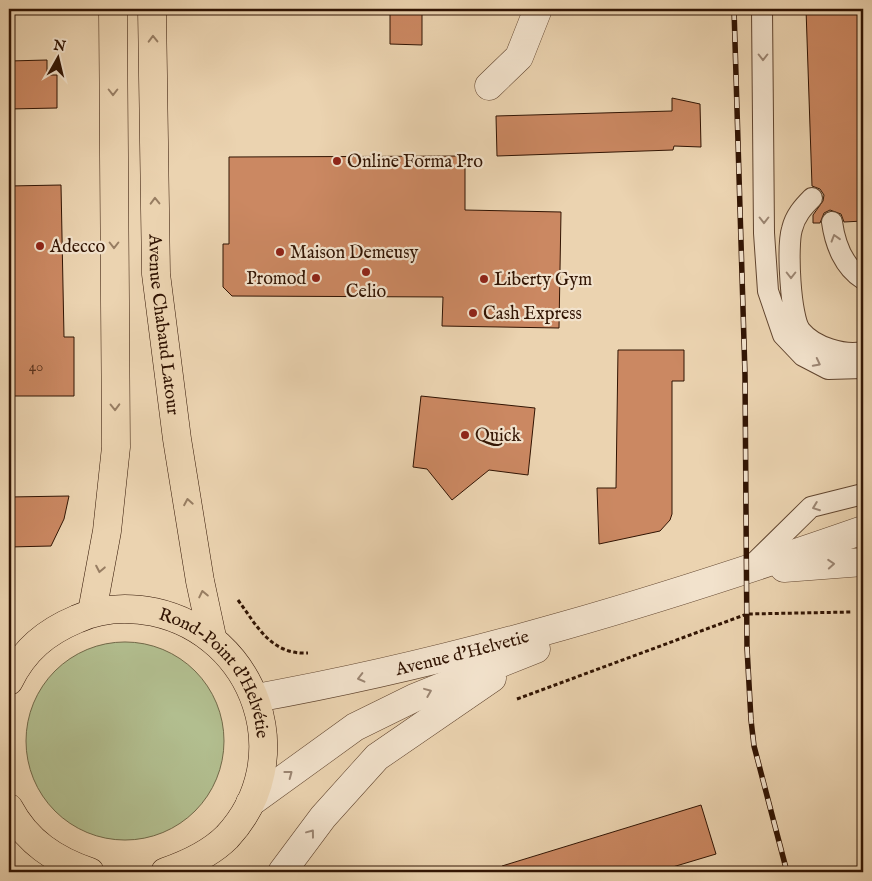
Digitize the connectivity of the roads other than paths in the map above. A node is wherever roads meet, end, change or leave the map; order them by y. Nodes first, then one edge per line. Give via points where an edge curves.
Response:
1 (113, 9) edge
2 (152, 9) edge
3 (538, 9) edge
4 (762, 9) edge
5 (489, 86) dead end
6 (812, 198) dead end
7 (832, 222) dead end
8 (863, 279) edge
9 (863, 352) edge
10 (863, 368) edge
11 (863, 494) edge
12 (863, 530) edge
13 (863, 562) edge
14 (747, 570) junction
15 (666, 595) junction
16 (92, 612) junction
17 (212, 637) junction
18 (530, 651) junction
19 (9, 680) edge
20 (256, 698) junction
21 (250, 803) junction
22 (9, 808) edge
23 (65, 867) edge
24 (194, 867) edge
25 (90, 872) edge
26 (165, 872) edge
27 (282, 872) edge

1 -> 16 main road via 116,447 107,531
17 -> 2 main road, Avenue Chabaud Latour via 177,439 156,274
3 - 5 street via 520,57
4 -> 10 lane via 764,233 768,291 783,335 803,356 828,369
6 -> 9 lane via 800,209 791,230 791,304 800,331 820,346 853,354
8 -> 7 lane via 847,264 834,237
11 -> 14 lane via 811,507
12 - 14 street, Avenue d'Helvetie
14 -> 13 street, Avenue d'Helvetie
14 - 15 street, Avenue d'Helvetie
15 - 18 street, Avenue d'Helvetie
15 -> 20 street, Avenue d'Helvetie via 561,628 486,647 345,682
16 - 17 main road, Rond-Point d'Helvétie via 134,608 176,616
16 - 19 main road, Rond-Point d'Helvétie via 54,628 17,664
17 - 20 main road, Rond-Point d'Helvétie via 238,665
21 -> 18 street, Avenue d'Helvetie via 354,727 414,698
27 -> 18 street, Avenue d'Helvetie via 323,817 377,758
20 - 21 main road, Rond-Point d'Helvétie via 263,733 261,769
21 - 24 main road, Rond-Point d'Helvétie via 227,837
22 - 23 main road via 36,844
23 - 25 main road
24 - 26 main road, Rond-Point d'Helvétie

